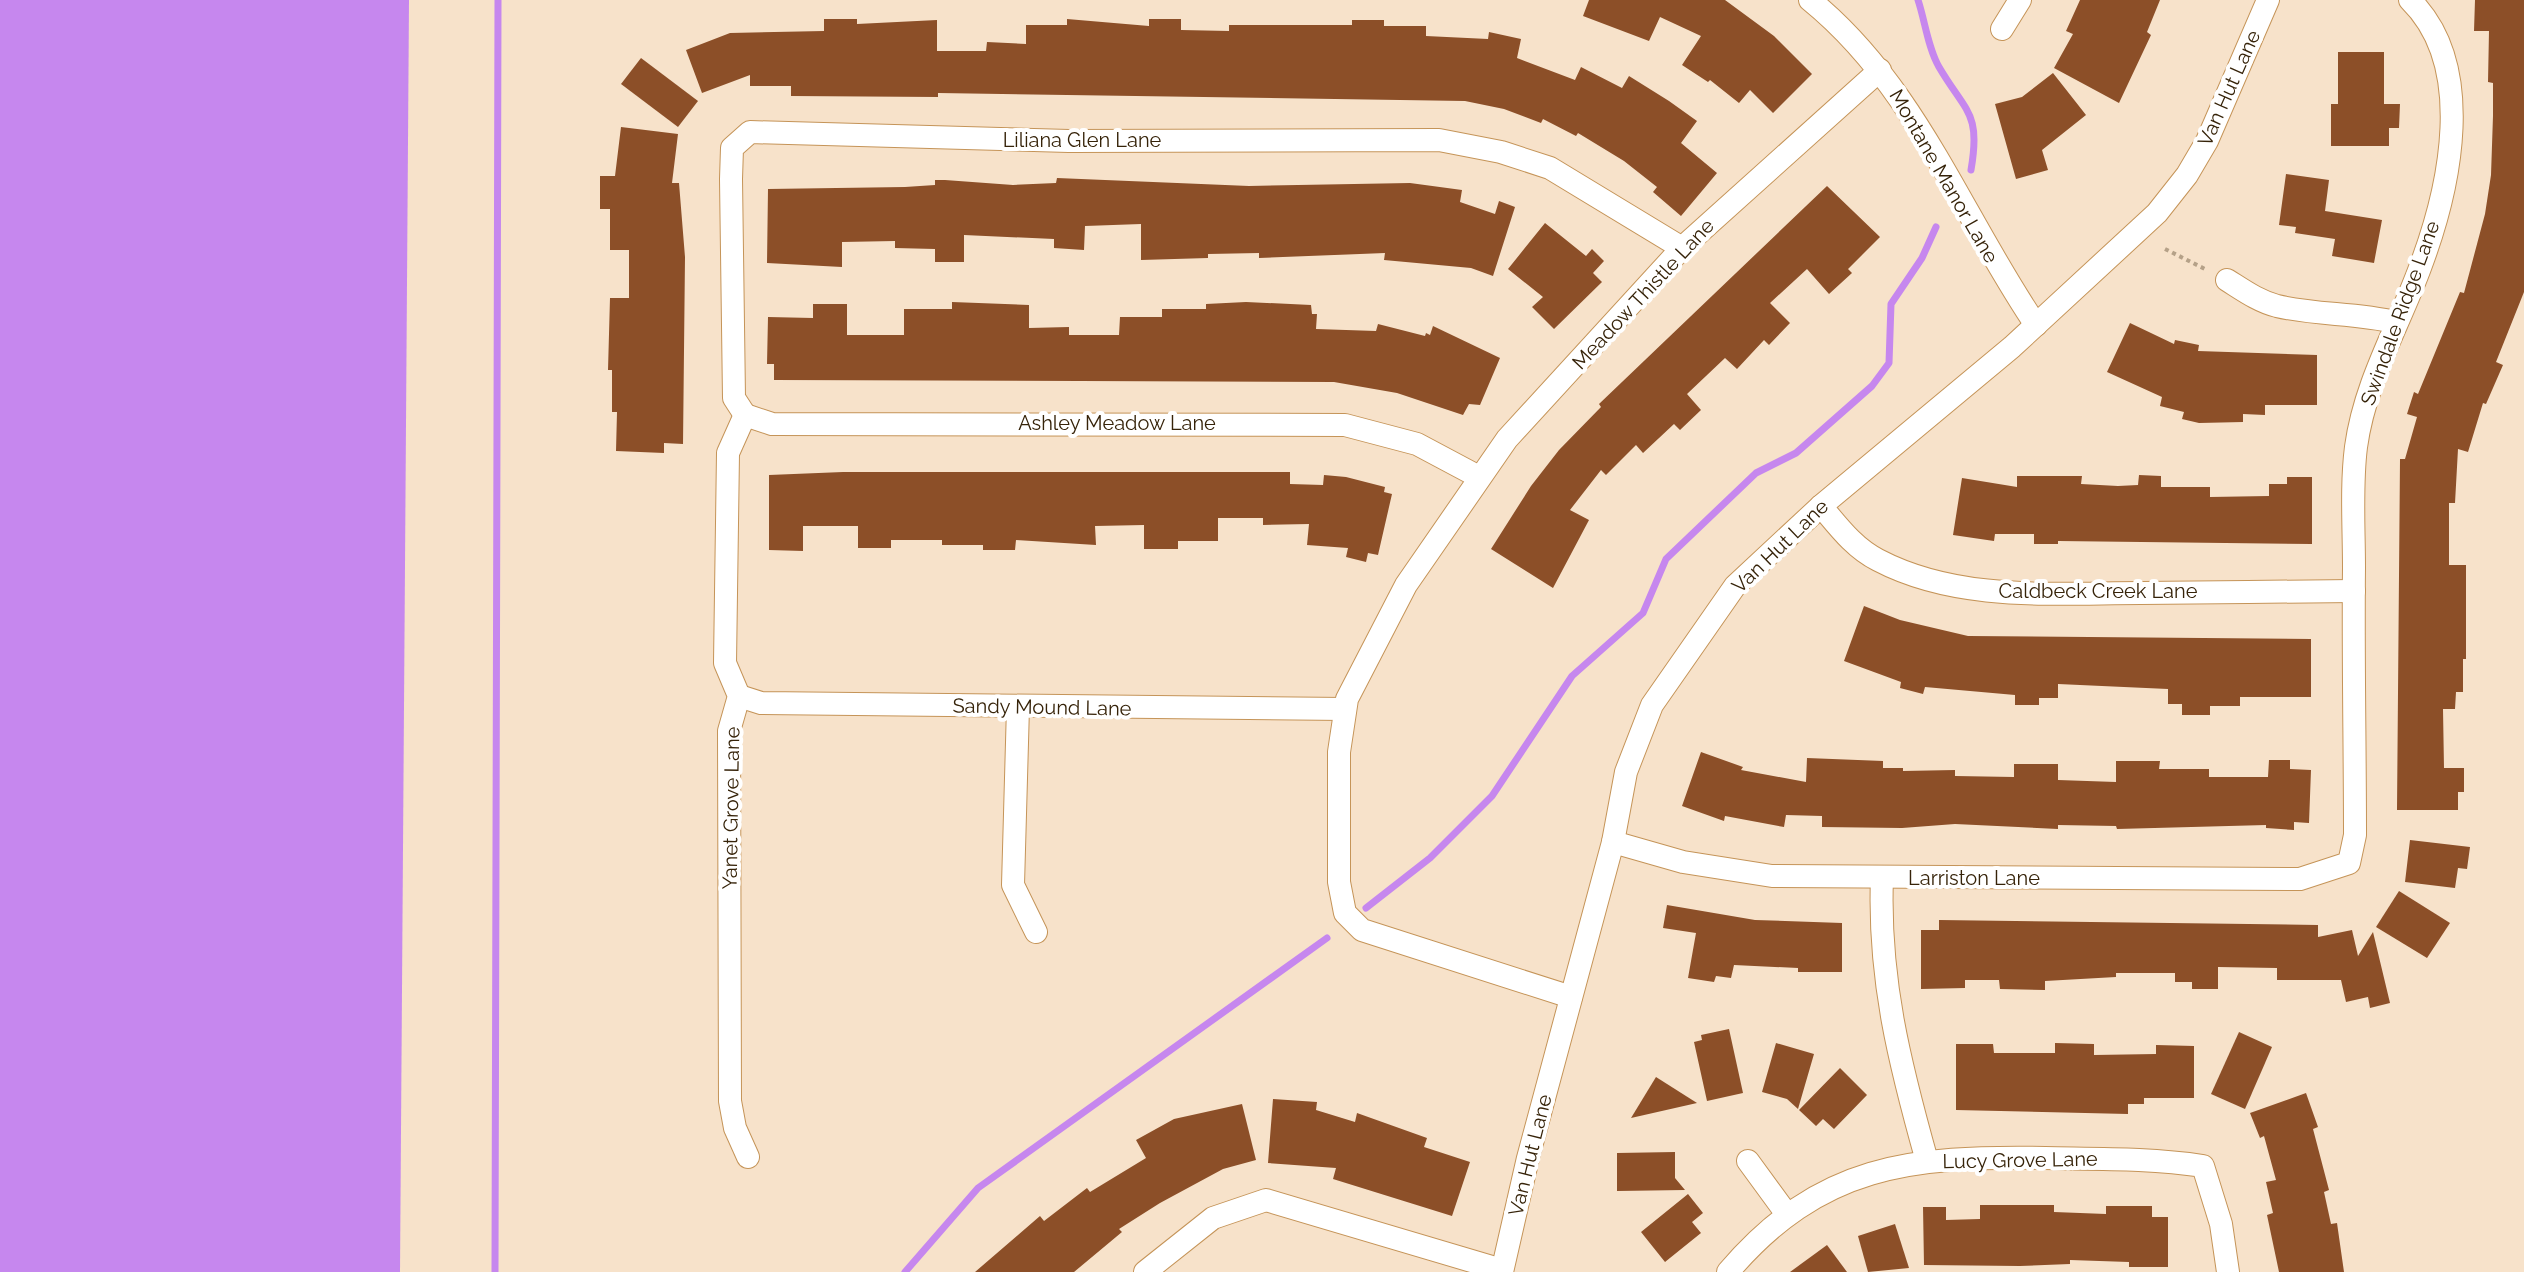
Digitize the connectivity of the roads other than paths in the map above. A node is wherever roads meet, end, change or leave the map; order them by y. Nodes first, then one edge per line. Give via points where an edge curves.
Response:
1 (1810, 0) edge
2 (2020, 0) edge
3 (2268, 0) edge
4 (2410, 0) edge
5 (2002, 29) dead end
6 (1880, 70) junction
7 (1682, 248) junction
8 (2227, 280) road end
9 (2395, 322) junction
10 (2036, 325) junction
11 (745, 415) junction
12 (1479, 477) junction
13 (1821, 506) junction
14 (2354, 591) junction
15 (739, 696) junction
16 (1018, 707) junction
17 (1345, 709) junction
18 (1613, 842) junction
19 (2338, 869) joint
20 (1882, 878) junction
21 (1036, 932) dead end
22 (1571, 997) junction
23 (748, 1157) dead end
24 (1748, 1161) dead end
25 (1927, 1161) junction
26 (1786, 1213) junction
27 (1502, 1271) edge
28 (1145, 1272) edge
29 (1728, 1272) edge
30 (2228, 1272) edge

1 - 6 street, Montane Manor Lane
2 - 5 street
3 - 10 street, Van Hut Lane via 2187,175 2157,213
4 - 9 street, Swindale Ridge Lane via 2438,41 2451,124 2436,214 2421,265
6 - 7 street, Meadow Thistle Lane
6 - 10 street, Montane Manor Lane
7 - 11 street, Liliana Glen Lane via 1550,168 1439,140 1069,141 750,132 732,148 731,164 734,398
7 - 12 street, Meadow Thistle Lane via 1507,439
8 - 9 street via 2278,306
9 - 14 street, Swindale Ridge Lane via 2375,371 2356,448
10 - 13 street, Van Hut Lane
11 - 12 street, Ashley Meadow Lane via 772,424 1345,425 1417,444
11 - 15 street via 728,453 725,663
12 - 17 street, Meadow Thistle Lane via 1406,585
13 - 14 street, Caldbeck Creek Lane via 1855,545 1877,560 1954,586 2036,594
13 - 18 street, Van Hut Lane via 1735,586 1652,705 1626,772
14 - 19 street, Swindale Ridge Lane via 2355,835 2349,863
15 - 16 street, Sandy Mound Lane via 761,703
15 - 23 street, Yanet Grove Lane via 729,731 730,1101
16 - 17 street, Sandy Mound Lane
16 - 21 street via 1013,885
17 - 22 street, Meadow Thistle Lane via 1339,752 1339,882 1345,913 1362,930
18 - 20 street, Larriston Lane via 1734,872
18 - 22 street, Van Hut Lane
19 - 20 street, Larriston Lane via 2300,879
20 - 25 street via 1885,988
22 - 27 street, Van Hut Lane
24 - 26 street
25 - 26 street, Lucy Grove Lane via 1849,1180
25 - 30 street, Lucy Grove Lane via 2155,1159 2203,1166 2221,1224
26 - 29 street, Lucy Grove Lane
27 - 28 street via 1266,1200 1213,1218

